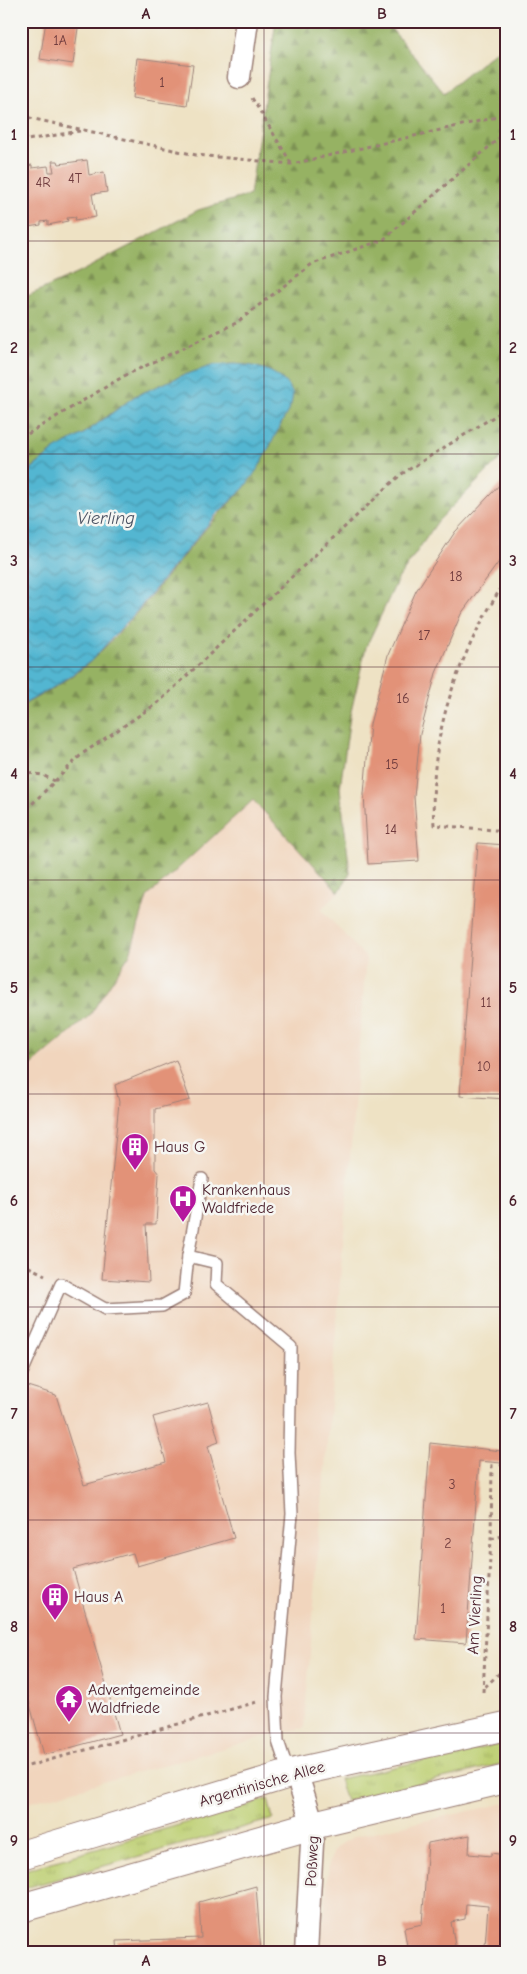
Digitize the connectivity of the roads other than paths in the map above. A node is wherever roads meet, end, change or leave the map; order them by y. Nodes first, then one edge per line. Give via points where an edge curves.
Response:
1 (247, 21) edge
2 (239, 77) road end
3 (202, 1179) dead end
4 (188, 1256) junction
5 (21, 1375) edge
6 (506, 1726) edge
7 (292, 1773) junction
8 (506, 1779) edge
9 (313, 1825) junction
10 (21, 1854) edge
11 (21, 1908) edge
12 (306, 1953) edge

1 - 2 street
3 - 4 lane
4 - 5 lane via 184,1294 162,1306 105,1309 62,1284
4 - 7 lane via 217,1263 216,1284 291,1347 289,1453 292,1514 276,1697 278,1742
6 - 7 main road, Argentinische Allee
7 - 9 street, Poßweg
7 - 10 main road, Argentinische Allee
8 - 9 main road
9 - 11 main road
9 - 12 street, Poßweg

